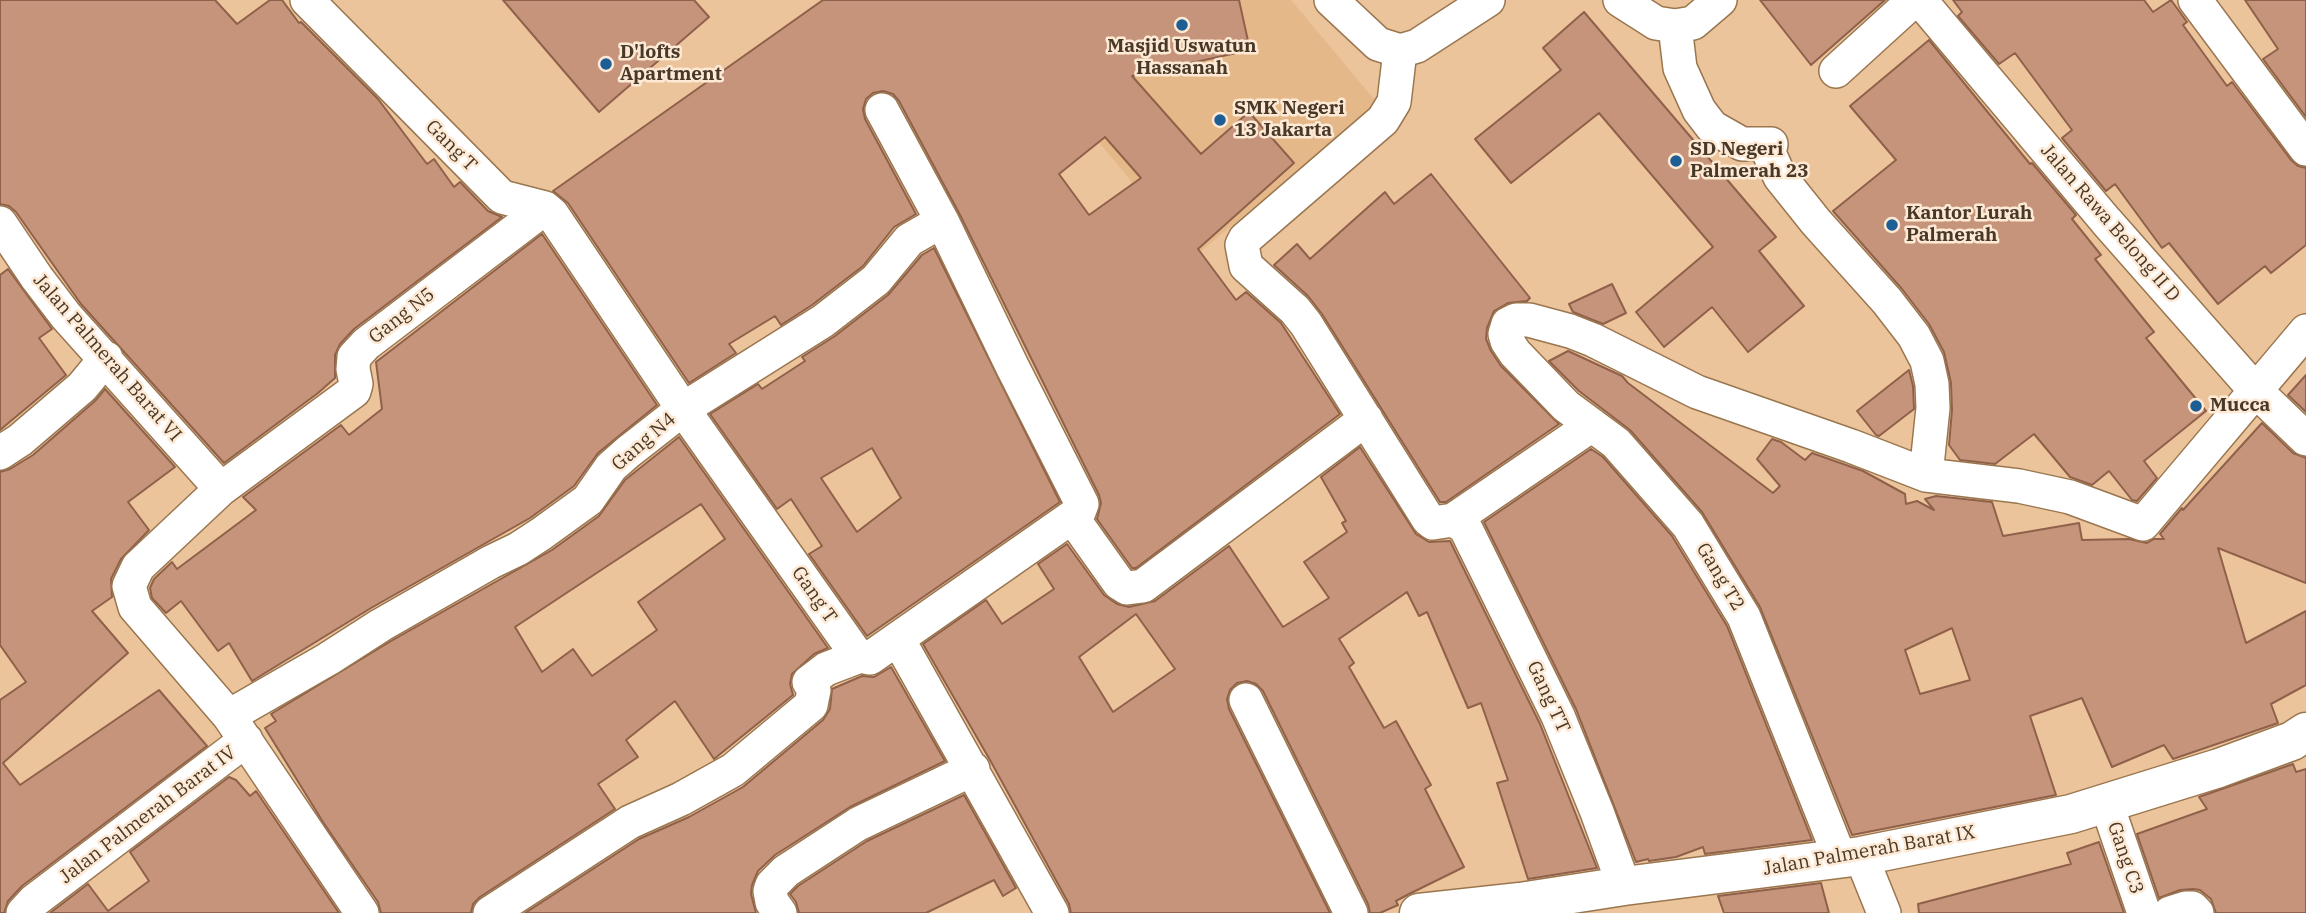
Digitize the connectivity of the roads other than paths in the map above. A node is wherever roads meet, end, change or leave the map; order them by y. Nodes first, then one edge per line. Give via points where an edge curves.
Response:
1 (1331, 0) edge
2 (1488, 0) edge
3 (1620, 0) edge
4 (1720, 0) edge
5 (1914, 0) edge
6 (1920, 0) edge
7 (2194, 0) edge
8 (316, 3) edge
9 (1675, 26) junction
10 (1400, 51) junction
11 (1836, 71) dead end
12 (882, 110) dead end
13 (2306, 149) edge
14 (545, 208) junction
15 (942, 221) junction
16 (0, 223) edge
17 (2306, 331) edge
18 (106, 358) junction
19 (2255, 390) junction
20 (683, 409) junction
21 (1366, 419) junction
22 (1592, 425) junction
23 (2306, 439) edge
24 (0, 453) edge
25 (1926, 475) junction
26 (221, 489) junction
27 (1072, 517) junction
28 (1453, 520) junction
29 (898, 639) junction
30 (860, 656) junction
31 (1246, 700) dead end
32 (237, 728) junction
33 (2306, 732) edge
34 (973, 769) junction
35 (2106, 802) junction
36 (1850, 857) junction
37 (1624, 886) junction
38 (23, 913) edge
39 (362, 913) edge
40 (490, 913) edge
41 (780, 913) edge
42 (1052, 913) edge
43 (1351, 913) edge
44 (1419, 913) edge
45 (1884, 913) edge
46 (2144, 913) edge
47 (2170, 913) edge
48 (2197, 913) edge

1 - 10 street via 1378,44
2 - 10 street via 1417,46
3 - 9 street via 1657,23
4 - 9 street via 1693,23
5 - 11 street
6 - 19 street, Jalan Rawa Belong II D
7 - 13 street
8 - 14 street, Gang T via 502,197
9 - 25 street via 1680,68 1712,127 1742,144 1771,144 1769,153 1780,177 1914,336 1932,384
10 - 21 street via 1394,102 1383,120 1242,245 1246,266 1306,324
12 - 15 street
14 - 20 street, Gang T
14 - 26 street, Gang N5 via 366,344 354,358 354,391
15 - 20 street, Gang N4 via 909,240 876,280 823,321
15 - 27 street via 1083,504
16 - 18 street, Jalan Palmerah Barat VI via 51,297
17 - 19 street
18 - 24 street via 82,387
18 - 26 street, Jalan Palmerah Barat VI
19 - 23 street, Jalan Rawa Belong II D
19 - 25 street via 2143,524 2070,497
20 - 30 street, Gang T
20 - 32 street, Gang N4 via 611,467 588,500 541,534 381,625
21 - 27 street via 1143,586 1127,588 1119,583
21 - 28 street via 1428,519 1438,523
22 - 25 street, Gang T2 via 1566,406 1515,353 1507,341 1508,324 1521,320 1545,323 1593,340 1697,392
22 - 28 street
22 - 36 street, Gang T2 via 1616,443 1688,525 1744,617
26 - 32 street, Jalan Palmerah Barat IV via 138,567 129,586 135,607
27 - 29 street
28 - 37 street, Gang TT via 1465,527 1558,716
29 - 30 street via 874,657
29 - 34 street
30 - 40 street via 809,682 814,690 811,705 733,770 630,822
31 - 43 street
32 - 38 street, Jalan Palmerah Barat IV
32 - 39 street
33 - 35 street, Jalan Palmerah Barat IX via 2219,768
34 - 41 street via 858,824 786,871 771,891
34 - 42 street
35 - 36 street, Jalan Palmerah Barat IX via 2071,814
35 - 46 street, Gang C3
36 - 37 street, Jalan Palmerah Barat IX
36 - 45 street, Gang T2
37 - 44 street, Jalan Palmerah Barat IX
47 - 48 street via 2192,908

